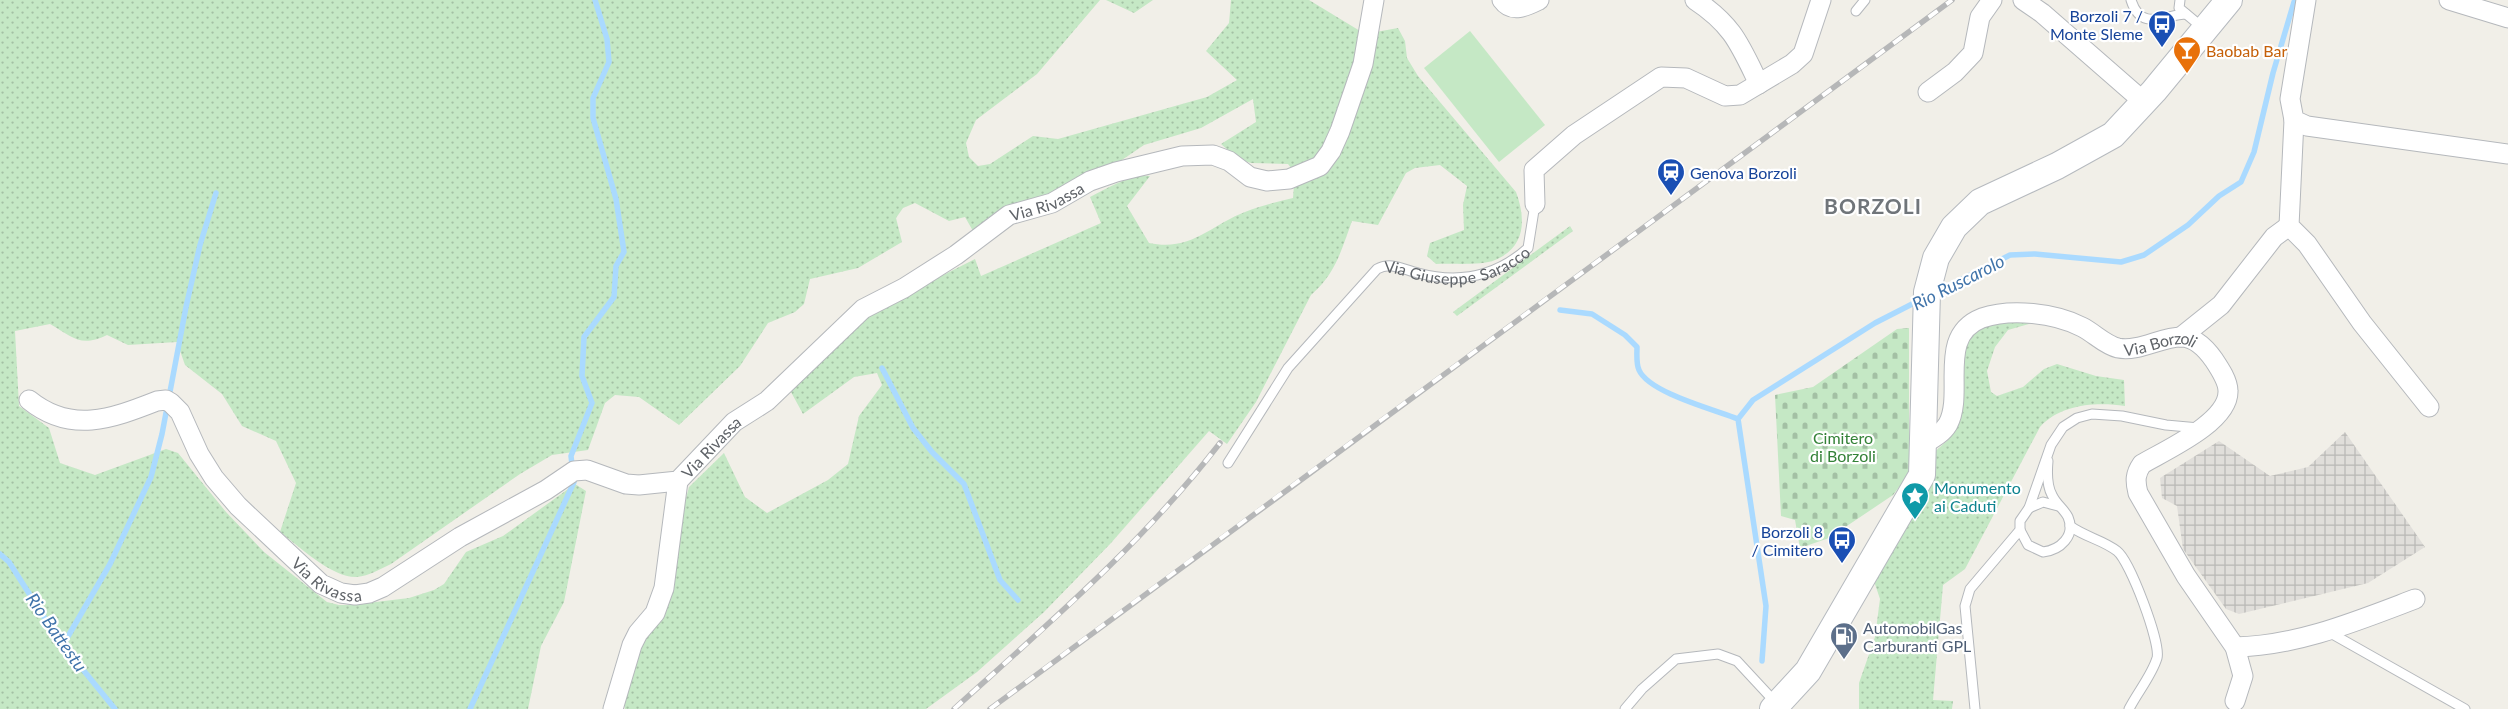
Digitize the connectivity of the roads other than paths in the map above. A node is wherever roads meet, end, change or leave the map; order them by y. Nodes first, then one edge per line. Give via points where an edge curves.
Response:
1 (1374, 0) edge
2 (1502, 0) edge
3 (1539, 0) edge
4 (1695, 0) edge
5 (1821, 0) edge
6 (1865, 0) edge
7 (1992, 0) edge
8 (2023, 0) edge
9 (2131, 0) edge
10 (2172, 0) edge
11 (2229, 0) edge
12 (2306, 0) edge
13 (2449, 0) edge
14 (1856, 11) dead end
15 (2188, 13) edge
16 (2508, 18) edge
17 (1759, 84) junction
18 (1928, 92) dead end
19 (2144, 102) junction
20 (2294, 120) junction
21 (2508, 154) edge
22 (1535, 204) joint
23 (2289, 226) junction
24 (2181, 337) junction
25 (29, 400) dead end
26 (2429, 407) dead end
27 (2202, 428) junction
28 (1922, 445) junction
29 (2051, 445) junction
30 (1228, 463) dead end
31 (678, 481) junction
32 (2058, 506) junction
33 (2029, 508) junction
34 (2070, 526) junction
35 (2020, 530) junction
36 (2415, 599) dead end
37 (2327, 631) junction
38 (2235, 647) junction
39 (2233, 705) edge
40 (1776, 707) edge
41 (613, 709) edge
42 (1625, 709) edge
43 (1975, 709) edge
44 (2129, 709) edge
45 (2465, 709) edge

1 - 31 street, Via Rivassa via 1363,64 1331,151 1320,166 1289,179 1267,182 1250,177 1213,155 1182,156 1116,172 1090,181 1052,203 1010,214 956,255 863,309 767,401 734,422
2 - 3 street via 1514,8 1523,8
4 - 17 street via 1715,13 1739,41
5 - 17 street, Via Giuseppe Saracco via 1803,54
6 - 14 lane
7 - 18 street via 1980,17 1973,53 1955,72
8 - 19 street
9 - 15 lane via 2134,8 2147,19 2158,21
10 - 15 lane
11 - 15 main road
12 - 20 street via 2290,99
13 - 16 street
15 - 19 main road
17 - 22 street, Via Giuseppe Saracco via 1733,96 1725,96 1686,78 1661,77 1574,135 1540,163 1534,170
19 - 28 main road via 2113,134 2056,166 1980,202 1954,227 1936,258 1927,301
20 - 21 street via 2307,126
20 - 23 street
22 - 30 lane, Via Giuseppe Saracco via 1528,248 1486,274 1432,277 1394,266 1385,265 1377,269 1288,368
23 - 24 street via 2274,237 2221,305
23 - 26 street via 2308,244 2362,323
24 - 27 street, Via Borzoli via 2192,340 2210,354 2228,389 2224,408
24 - 28 street, Via Borzoli via 2119,348 2070,321 2020,314 1981,319 1964,332 1958,342 1951,418 1940,434
25 - 31 street, Via Rivassa via 64,420 82,422 166,400 180,412 199,454 238,506 322,584 355,595 383,587 460,537 574,471 587,470 626,484
27 - 29 lane via 2092,414 2063,427
27 - 38 street, Via Borzoli via 2142,464 2136,472 2136,483 2138,493 2186,576
28 - 40 main road via 1922,475 1912,494 1808,671
29 - 32 lane via 2048,482
29 - 33 lane
31 - 41 street, Via Rivassa via 664,588 655,613 632,645
32 - 33 lane via 2043,502
32 - 34 lane via 2064,511
33 - 35 lane via 2020,521
34 - 35 lane via 2065,541 2059,547 2043,552 2028,545
34 - 44 lane via 2122,556 2156,641 2156,660
35 - 43 lane via 1966,598
36 - 37 street
37 - 38 street via 2262,646
37 - 45 lane
38 - 39 street, Via Borzoli via 2242,676
40 - 42 lane via 1737,661 1718,654 1676,659

